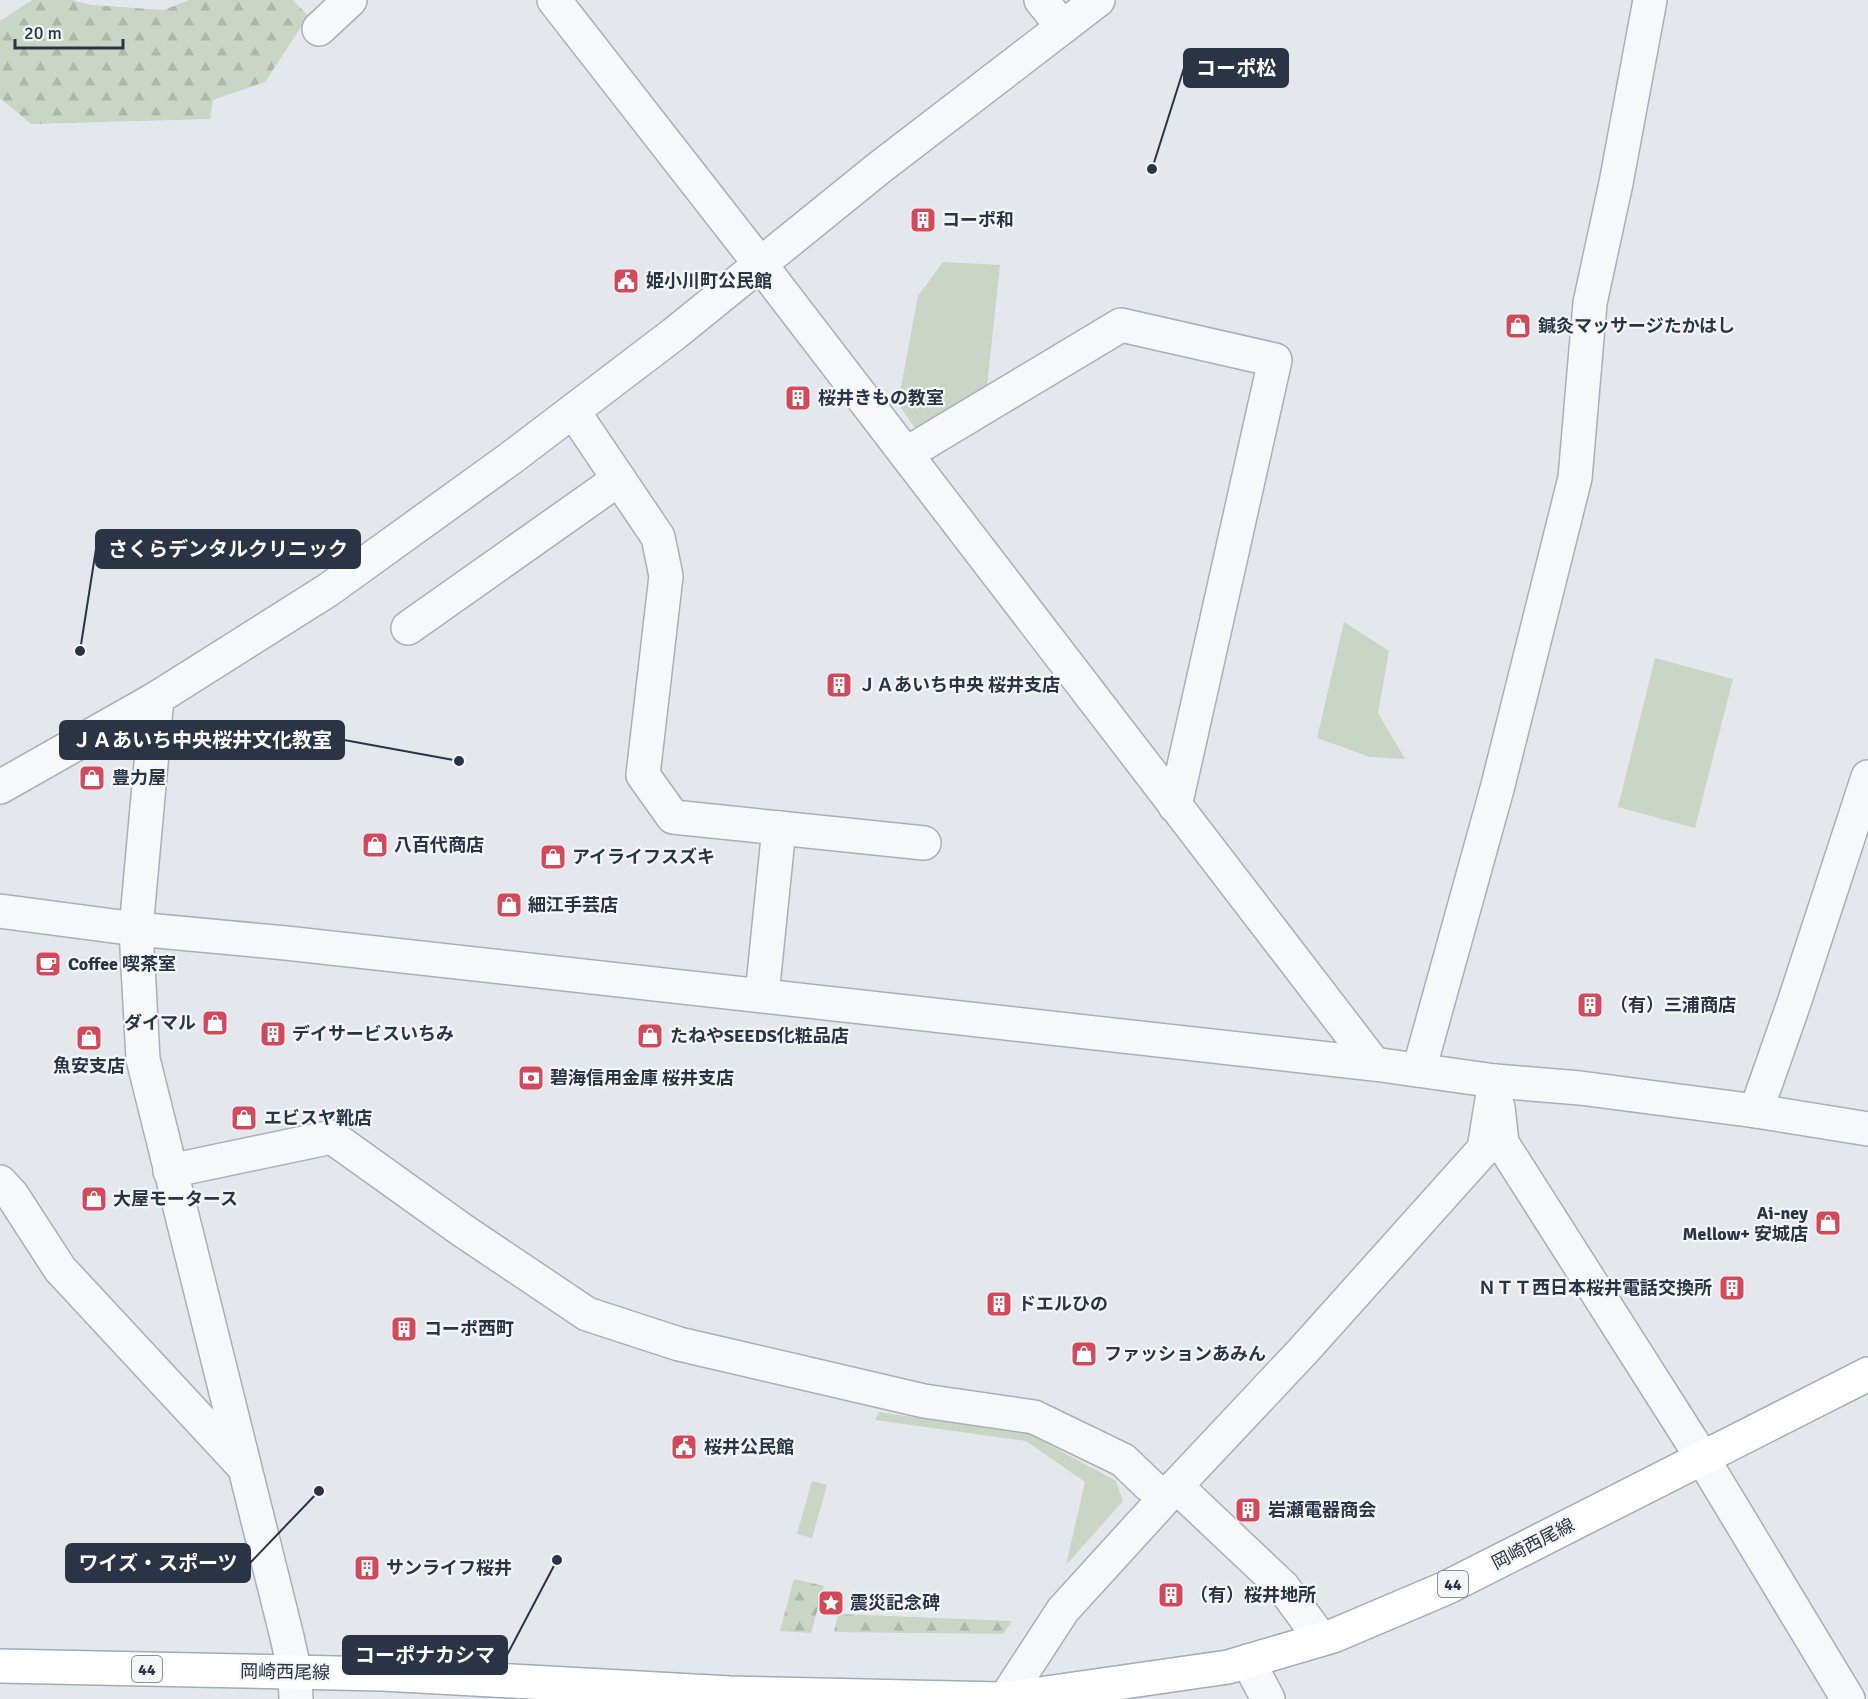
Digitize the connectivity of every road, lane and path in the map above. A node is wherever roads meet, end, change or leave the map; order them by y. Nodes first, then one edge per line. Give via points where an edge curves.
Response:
1 (350, 0) edge
2 (554, 0) edge
3 (1041, 0) edge
4 (1098, 0) edge
5 (1650, 0) edge
6 (1063, 27) junction
7 (319, 29) dead end
8 (760, 264) junction
9 (573, 411) junction
10 (906, 454) junction
11 (619, 479) junction
12 (408, 628) dead end
13 (157, 698) junction
14 (0, 787) edge
15 (1865, 796) edge
16 (1175, 806) junction
17 (779, 828) junction
18 (924, 843) dead end
19 (0, 911) edge
20 (136, 929) junction
21 (762, 995) junction
22 (1374, 1064) junction
23 (1419, 1070) junction
24 (1495, 1081) junction
25 (1756, 1111) junction
26 (1868, 1130) edge
27 (170, 1171) junction
28 (0, 1182) edge
29 (1868, 1374) edge
30 (1702, 1459) junction
31 (245, 1468) junction
32 (1170, 1492) junction
33 (1321, 1639) junction
34 (1248, 1661) junction
35 (0, 1666) edge
36 (296, 1686) edge
37 (605, 1693) edge
38 (1004, 1699) edge
39 (1268, 1699) edge
40 (1848, 1699) edge

1 - 7 street
2 - 8 street
3 - 6 street
4 - 6 street
5 - 23 street via 1590,303 1575,478 1497,789
6 - 8 street
8 - 9 street
8 - 10 street
9 - 11 street
9 - 13 street via 328,590
10 - 16 street
10 - 16 street via 1121,325 1275,360
11 - 12 street
11 - 17 street via 658,537 666,576 644,775 673,817
13 - 14 street
13 - 20 street
15 - 25 street
16 - 22 street
17 - 18 street
17 - 21 street
19 - 20 street
20 - 21 street
20 - 27 street via 143,1059
21 - 22 street
22 - 23 street
23 - 24 street
24 - 25 street
24 - 30 street via 1502,1143
24 - 32 street via 1484,1149
25 - 26 street
27 - 31 street
27 - 32 street via 332,1137 587,1314 679,1344 924,1401 1034,1417 1123,1460 1149,1485
28 - 31 street via 60,1269
29 - 30 main road, 岡崎西尾線 / 44
30 - 33 main road, 岡崎西尾線 / 44 via 1446,1588
30 - 40 street
31 - 36 street
32 - 33 street via 1282,1587
32 - 38 street via 1063,1610
33 - 34 main road, 岡崎西尾線 / 44
34 - 38 main road, 岡崎西尾線 / 44
34 - 39 street
35 - 36 main road, 岡崎西尾線 / 44
36 - 37 main road, 岡崎西尾線 / 44 via 383,1674
37 - 38 main road, 岡崎西尾線 / 44

